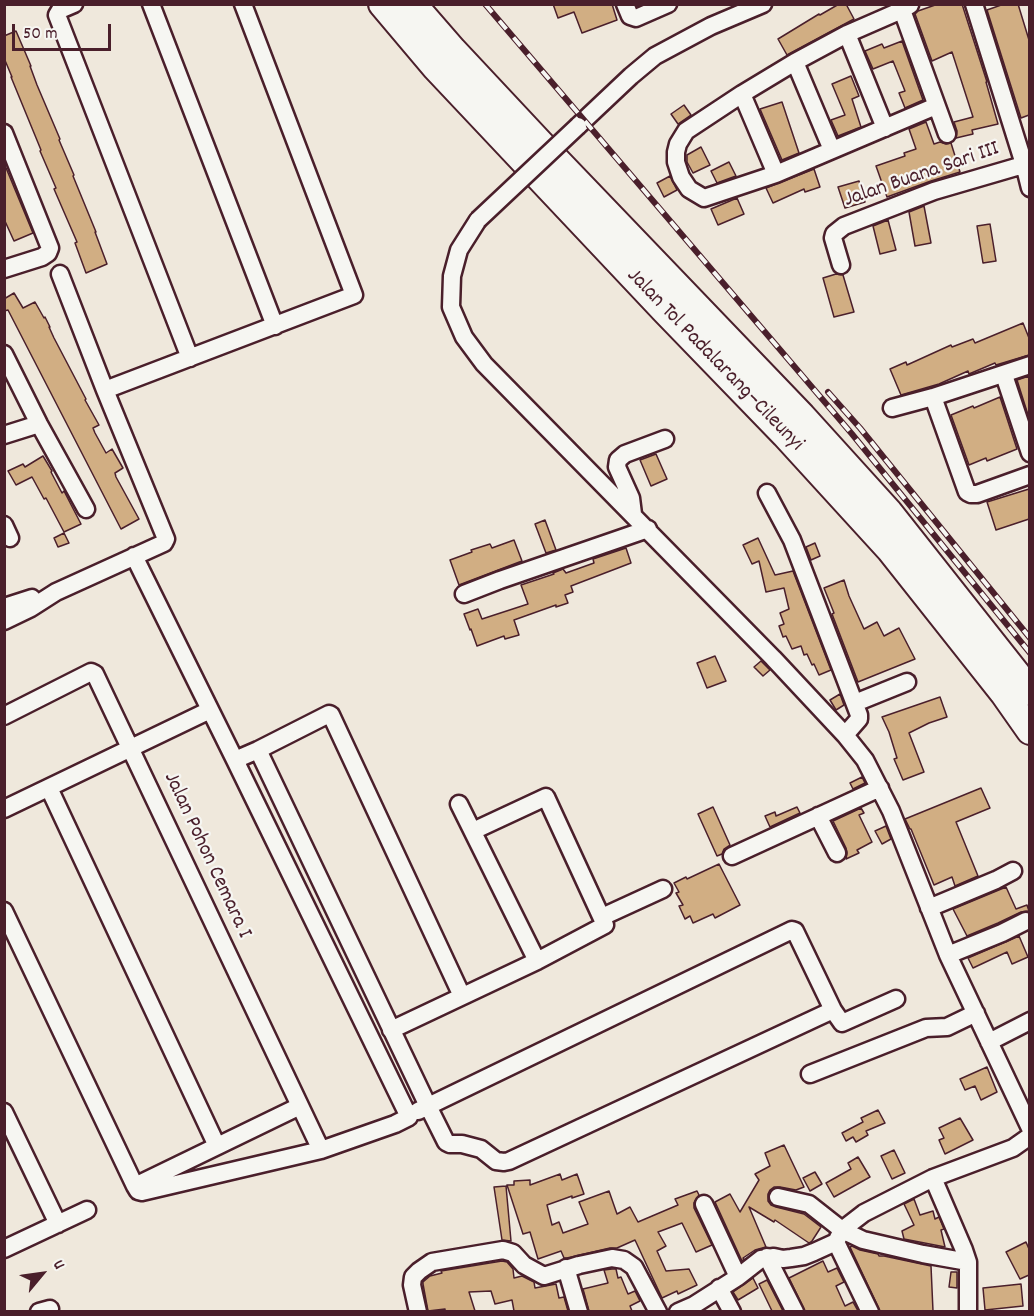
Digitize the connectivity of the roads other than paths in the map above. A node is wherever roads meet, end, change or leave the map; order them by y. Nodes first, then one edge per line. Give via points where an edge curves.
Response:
1 (74, 4) edge
2 (152, 4) edge
3 (243, 4) edge
4 (382, 4) edge
5 (413, 4) edge
6 (625, 4) edge
7 (669, 4) edge
8 (763, 4) edge
9 (974, 4) edge
10 (906, 7) edge
11 (847, 34) junction
12 (795, 62) junction
13 (742, 94) junction
14 (936, 106) junction
15 (885, 128) junction
16 (4, 133) edge
17 (947, 134) dead end
18 (832, 150) junction
19 (1027, 164) edge
20 (776, 174) junction
21 (1029, 188) edge
22 (841, 265) dead end
23 (4, 269) edge
24 (60, 274) dead end
25 (275, 326) junction
26 (4, 354) edge
27 (190, 358) junction
28 (1029, 365) edge
29 (1004, 375) junction
30 (105, 390) junction
31 (933, 397) junction
32 (892, 408) dead end
33 (39, 424) junction
34 (4, 435) edge
35 (665, 439) dead end
36 (1029, 453) edge
37 (1029, 475) edge
38 (767, 494) dead end
39 (86, 509) dead end
40 (633, 514) junction
41 (648, 529) junction
42 (134, 556) junction
43 (56, 592) junction
44 (464, 594) dead end
45 (4, 608) edge
46 (4, 621) edge
47 (907, 682) dead end
48 (1029, 692) edge
49 (855, 703) junction
50 (210, 710) junction
51 (4, 716) edge
52 (1029, 731) edge
53 (845, 735) junction
54 (130, 749) junction
55 (258, 750) junction
56 (235, 760) junction
57 (49, 788) junction
58 (880, 788) junction
59 (459, 804) dead end
60 (4, 809) edge
61 (818, 816) junction
62 (473, 831) junction
63 (837, 854) dead end
64 (732, 856) dead end
65 (1013, 871) dead end
66 (663, 889) dead end
67 (929, 908) junction
68 (4, 911) edge
69 (602, 917) junction
70 (1026, 921) dead end
71 (948, 955) junction
72 (537, 961) junction
73 (462, 996) junction
74 (896, 999) dead end
75 (833, 1010) junction
76 (976, 1013) junction
77 (1029, 1021) edge
78 (391, 1030) junction
79 (989, 1042) junction
80 (810, 1074) dead end
81 (428, 1106) junction
82 (300, 1107) junction
83 (1025, 1109) edge
84 (4, 1112) edge
85 (409, 1117) junction
86 (1029, 1128) edge
87 (1029, 1136) edge
88 (217, 1146) junction
89 (321, 1150) junction
90 (933, 1178) junction
91 (135, 1186) junction
92 (778, 1197) dead end
93 (704, 1204) dead end
94 (87, 1210) dead end
95 (58, 1224) junction
96 (839, 1236) junction
97 (4, 1249) edge
98 (767, 1257) junction
99 (968, 1263) junction
100 (566, 1268) junction
101 (738, 1277) junction
102 (719, 1288) junction
103 (418, 1311) edge
104 (579, 1311) edge
105 (658, 1311) edge
106 (678, 1311) edge
107 (732, 1311) edge
108 (795, 1311) edge
109 (870, 1311) edge
110 (968, 1311) edge

1 - 27 street via 57,15
2 - 25 street
3 - 25 street via 354,293
4 - 52 highway, Jalan Tol Padalarang–Cileunyi via 436,68 890,550
5 - 48 highway, Jalan Tol Padalarang–Cileunyi via 889,512
6 - 7 street via 630,16 636,18
8 - 40 street, bridge via 655,56 631,76 478,220 459,250 452,276 451,307 464,337 484,364
9 - 19 street
10 - 11 street
10 - 14 street
11 - 12 street
11 - 15 street
12 - 13 street
12 - 18 street
13 - 20 street
13 - 20 street via 686,131 676,152 681,177 689,189 704,198
14 - 15 street
14 - 17 street
15 - 18 street
16 - 23 street via 50,248 42,257
18 - 20 street
19 - 21 street
19 - 22 street, Jalan Buana Sari III via 934,191 844,226 833,238
24 - 30 street
25 - 27 street
26 - 33 street
27 - 30 street
28 - 29 street
29 - 31 street
29 - 36 street
30 - 42 street via 166,539
31 - 32 street
31 - 37 street via 967,492 977,494
33 - 34 street
33 - 39 street
35 - 40 street via 618,460
38 - 49 street via 792,540
40 - 41 street
41 - 44 street
41 - 53 street
42 - 43 street
42 - 50 street
43 - 45 street
43 - 46 street
47 - 49 street
49 - 53 street via 859,719
50 - 54 street
50 - 56 street
51 - 54 street, Jalan Pohon Cemara I via 94,672
53 - 58 street via 865,759
54 - 57 street
54 - 82 street, Jalan Pohon Cemara I
55 - 56 street
55 - 73 street via 331,715
55 - 78 street
56 - 85 street
57 - 60 street
57 - 88 street
58 - 61 street
58 - 67 street
59 - 62 street
61 - 63 street
61 - 64 street
62 - 69 street via 546,797
62 - 72 street
65 - 67 street
66 - 69 street
67 - 71 street
68 - 91 street
69 - 72 street via 605,925
70 - 71 street
71 - 76 street
72 - 73 street
73 - 78 street
74 - 75 street via 844,1023
75 - 81 street via 504,1162 496,1161 482,1149 446,1142
75 - 81 street via 792,930
76 - 79 street
76 - 80 street via 948,1028 926,1028
77 - 79 street
78 - 81 street
79 - 83 street
81 - 85 street
82 - 88 street
82 - 89 street, Jalan Pohon Cemara I
83 - 86 street
84 - 95 street
85 - 89 street
87 - 90 street via 1013,1148
88 - 91 street
89 - 91 street via 142,1192
90 - 96 street via 864,1214
90 - 99 street
92 - 96 street via 809,1204
93 - 101 street
94 - 95 street
95 - 97 street
96 - 98 street via 804,1256
96 - 99 street
96 - 109 street
98 - 101 street
98 - 108 street
99 - 110 street
100 - 103 street via 543,1276 524,1265 513,1252 503,1250 432,1262 413,1277
100 - 104 street
100 - 105 street via 612,1258 624,1260 634,1267
101 - 102 street
102 - 106 street
102 - 107 street

